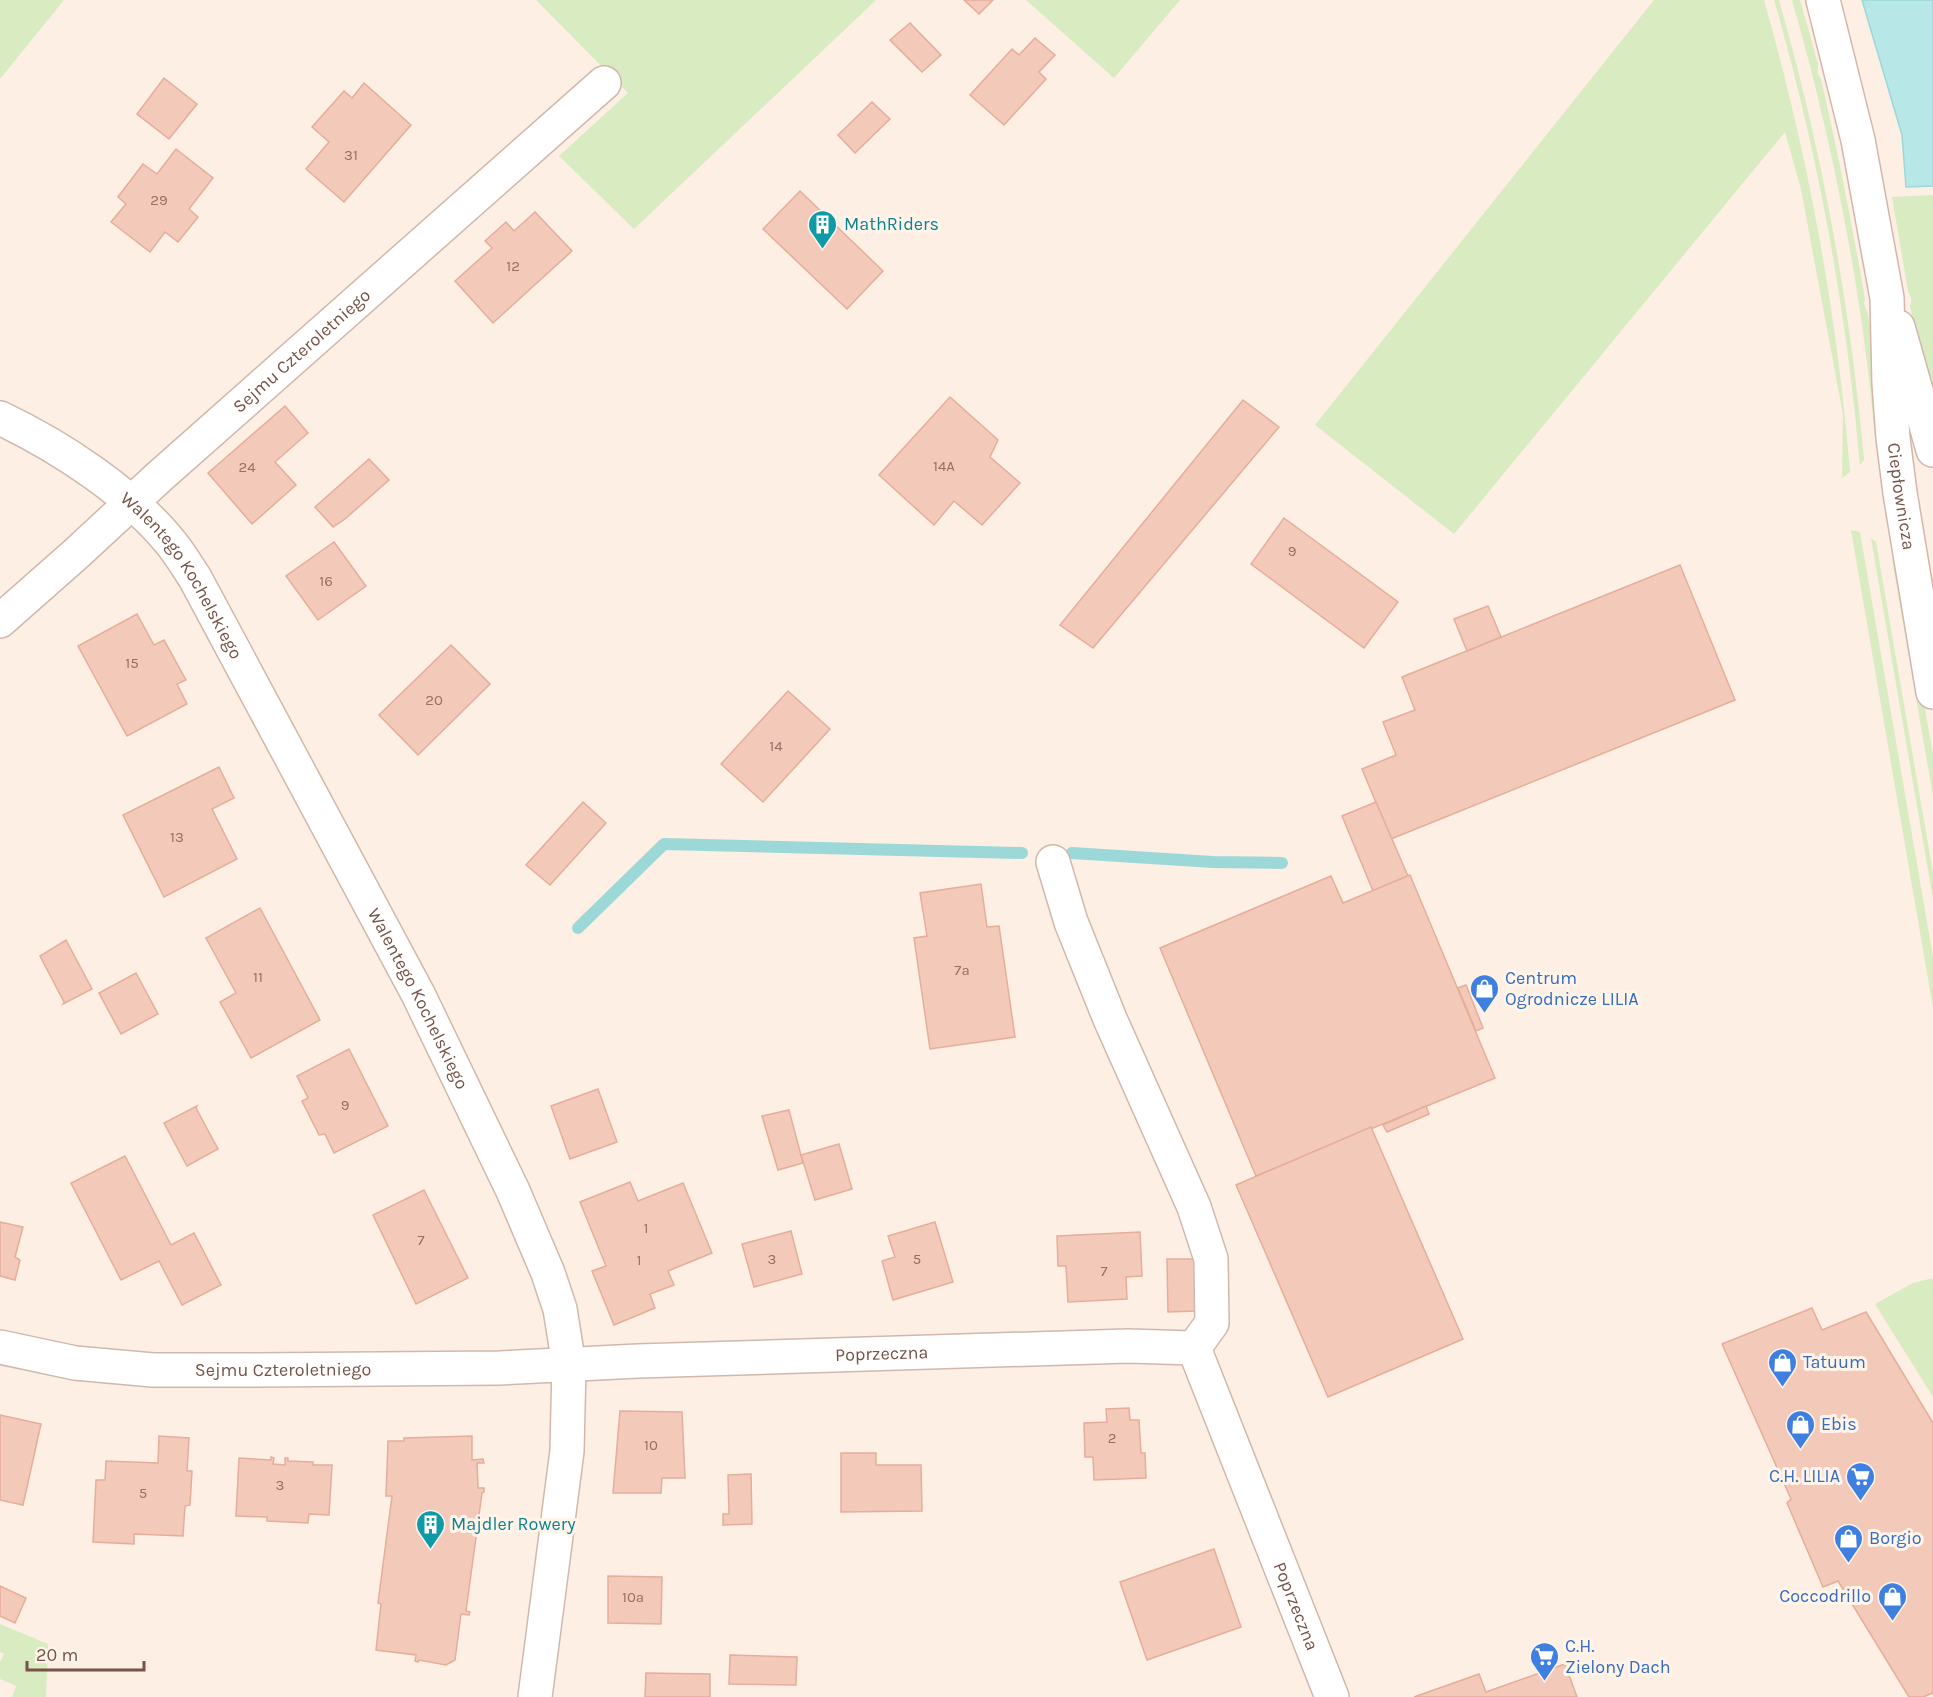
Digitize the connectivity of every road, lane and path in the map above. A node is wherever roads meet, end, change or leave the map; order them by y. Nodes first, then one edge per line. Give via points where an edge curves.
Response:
1 (1823, 0) edge
2 (604, 83) dead end
3 (1887, 298) junction
4 (0, 418) edge
5 (1933, 450) edge
6 (131, 503) junction
7 (0, 621) edge
8 (1933, 692) edge
9 (1053, 862) dead end
10 (0, 1347) edge
11 (1194, 1348) junction
12 (569, 1365) junction
13 (535, 1697) edge
14 (1332, 1697) edge

1 - 3 street, Ciepłownicza via 1858,140
2 - 6 street, Sejmu Czteroletniego
3 - 5 street, Ciepłownicza via 1904,342
3 - 8 street, Ciepłownicza via 1893,438
4 - 6 street, Walentego Kochelskiego via 54,447
6 - 7 street, Sejmu Czteroletniego
6 - 12 street, Walentego Kochelskiego via 173,544 195,578 418,994 548,1273 560,1309
9 - 11 street via 1071,922 1194,1207 1211,1259 1212,1323
10 - 12 street, Sejmu Czteroletniego via 75,1363 153,1370 488,1369
11 - 12 street, Poprzeczna via 1128,1346
11 - 14 street, Poprzeczna
12 - 13 street, Walentego Kochelskiego via 567,1451

